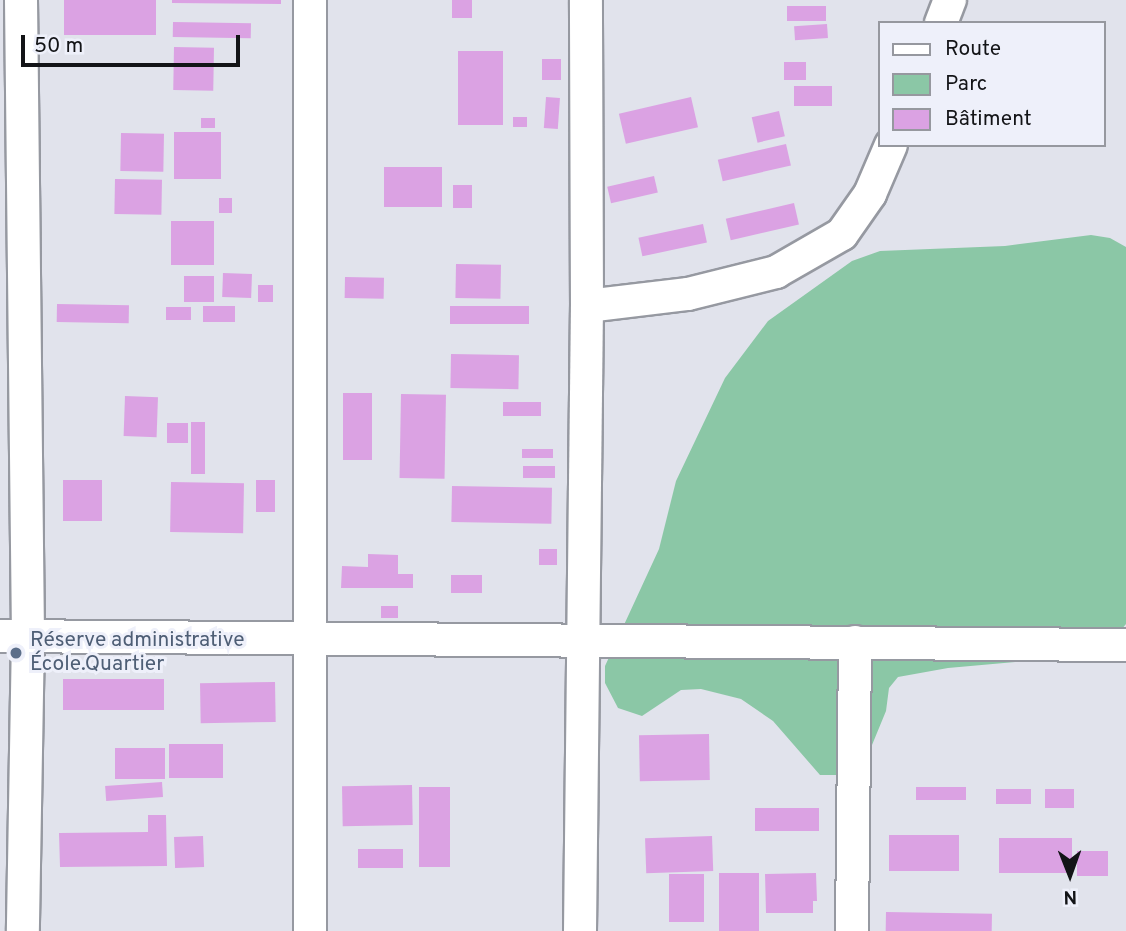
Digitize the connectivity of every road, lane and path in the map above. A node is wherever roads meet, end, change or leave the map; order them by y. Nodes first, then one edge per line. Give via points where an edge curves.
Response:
1 (21, 0) edge
2 (310, 0) edge
3 (586, 0) edge
4 (950, 0) edge
5 (942, 21) edge
6 (890, 147) edge
7 (587, 306) junction
8 (14, 636) edge
9 (309, 638) junction
10 (583, 640) junction
11 (855, 642) junction
12 (1126, 645) edge
13 (23, 931) edge
14 (310, 931) edge
15 (580, 931) edge
16 (852, 931) edge

1 - 8 street
2 - 9 street
3 - 7 street
4 - 5 street
6 - 7 street via 870,194 842,234 776,272 688,294
7 - 10 street
8 - 9 street
8 - 13 street
9 - 10 street
9 - 14 street
10 - 11 street
10 - 15 street
11 - 12 street
11 - 16 street

